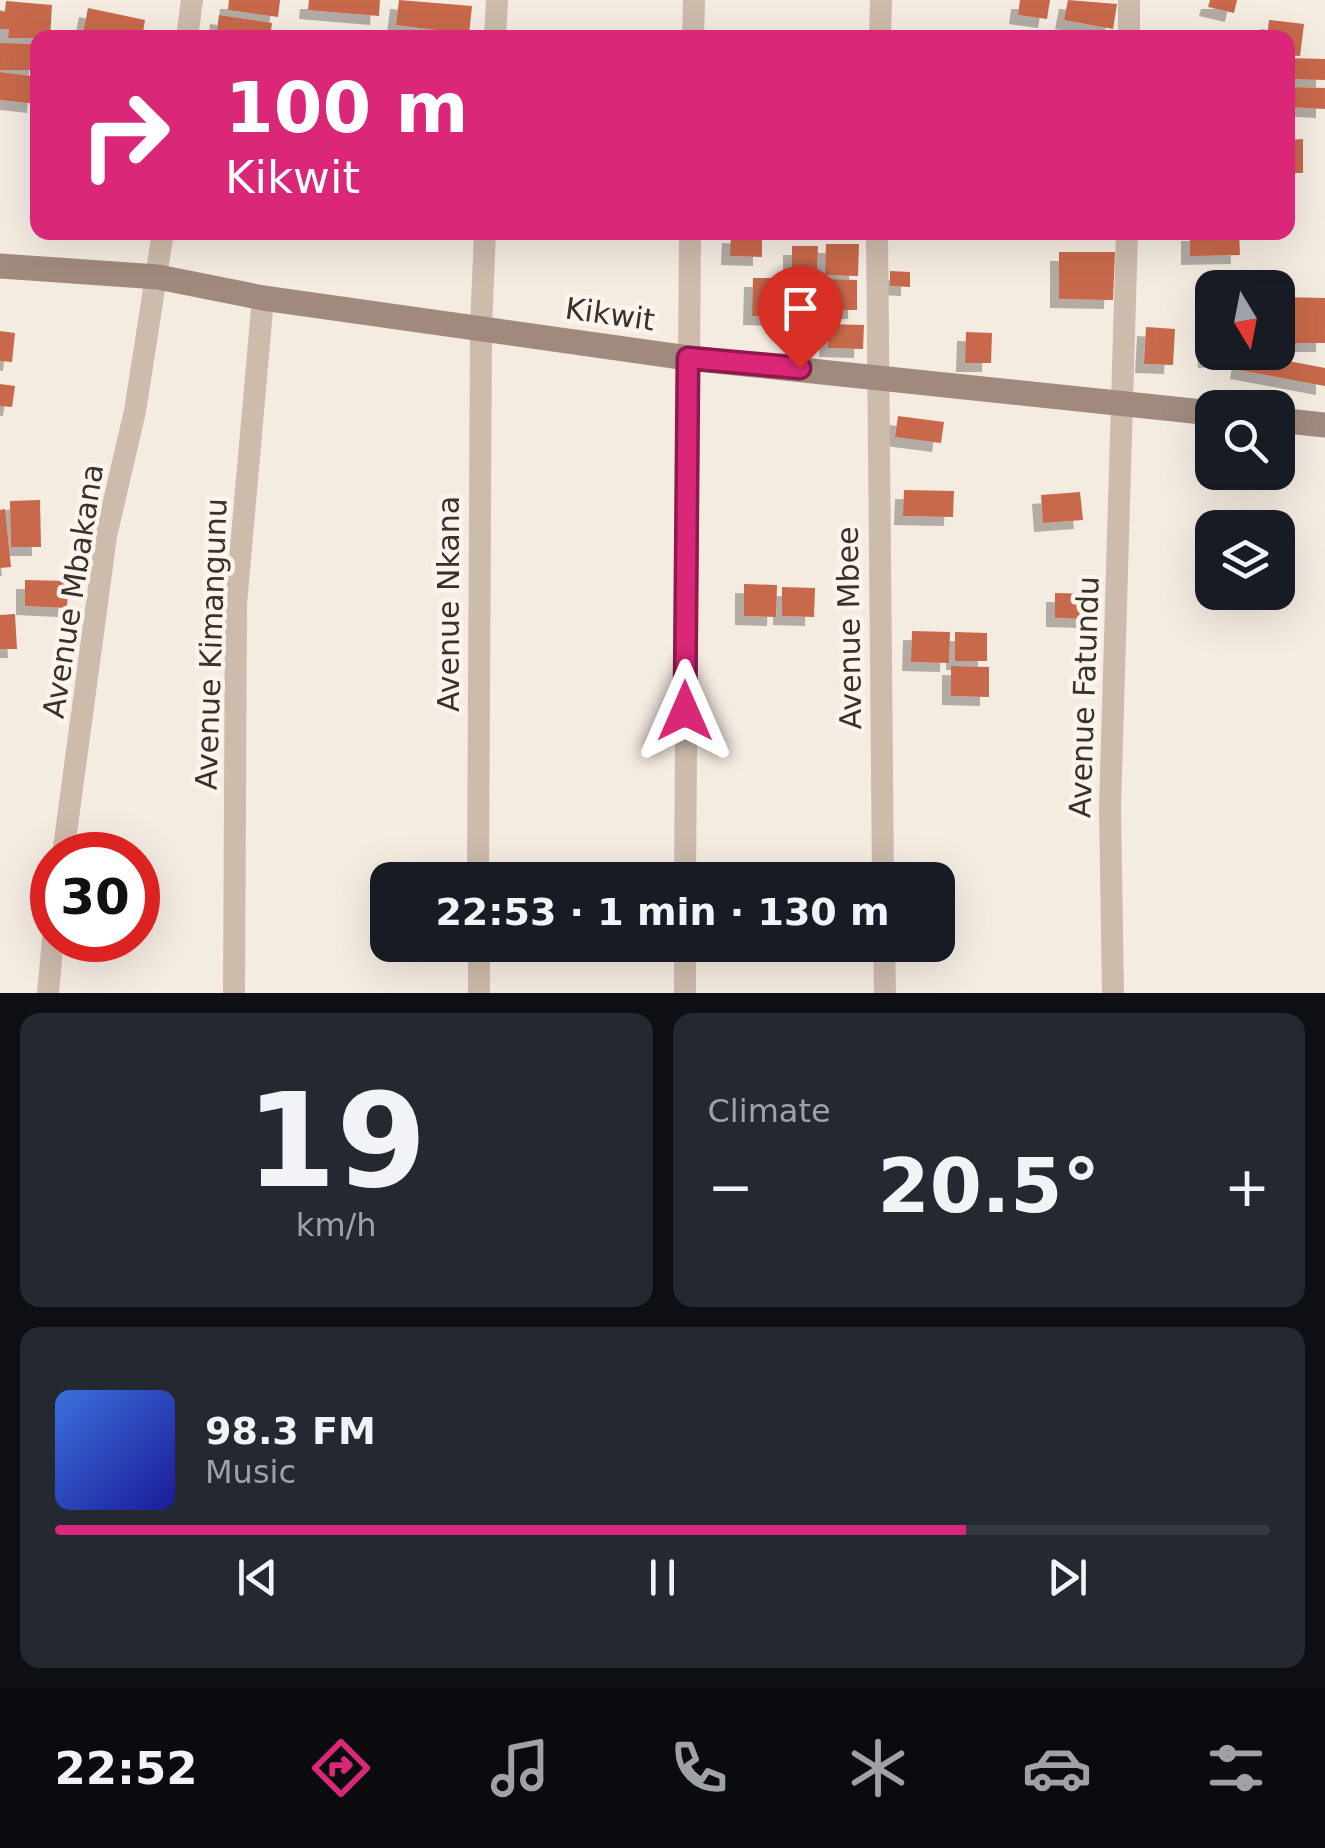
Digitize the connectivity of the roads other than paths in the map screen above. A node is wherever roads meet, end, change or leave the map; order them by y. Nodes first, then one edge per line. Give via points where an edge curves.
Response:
1 (192, 0) edge
2 (496, 0) edge
3 (694, 0) edge
4 (881, 0) edge
5 (1128, 0) edge
6 (188, 30) edge
7 (495, 30) edge
8 (693, 30) edge
9 (880, 30) edge
10 (1129, 30) edge
11 (162, 240) edge
12 (485, 240) edge
13 (690, 240) edge
14 (878, 240) edge
15 (1128, 240) edge
16 (0, 266) edge
17 (158, 277) junction
18 (263, 298) junction
19 (481, 328) junction
20 (688, 358) junction
21 (876, 375) junction
22 (1124, 404) junction
23 (1195, 411) edge
24 (1295, 422) edge
25 (1325, 425) edge
26 (65, 832) edge
27 (478, 862) edge
28 (684, 862) edge
29 (883, 862) edge
30 (51, 962) edge
31 (478, 962) edge
32 (685, 962) edge
33 (884, 962) edge
34 (48, 993) edge
35 (234, 993) edge
36 (479, 993) edge
37 (685, 993) edge
38 (884, 993) edge
39 (1113, 993) edge

1 - 6 street
2 - 7 street
3 - 8 street
4 - 9 street
5 - 10 street
11 - 17 street, Avenue Mbakana
12 - 19 street, Avenue Nkana
13 - 20 street
14 - 21 street, Avenue Mbee
15 - 22 street, Avenue Fatundu
16 - 17 main road, Kikwit
17 - 18 main road, Kikwit
17 - 26 street, Avenue Mbakana via 106,536
18 - 19 main road, Kikwit
18 - 35 street, Avenue Kimangunu via 236,604
19 - 20 main road, Kikwit
19 - 27 street, Avenue Nkana
20 - 21 main road, Kikwit
20 - 28 street
21 - 22 main road, Kikwit
21 - 29 street, Avenue Mbee
22 - 23 main road, Kikwit
22 - 39 street, Avenue Fatundu via 1110,808
24 - 25 main road
30 - 34 street
31 - 36 street
32 - 37 street
33 - 38 street

